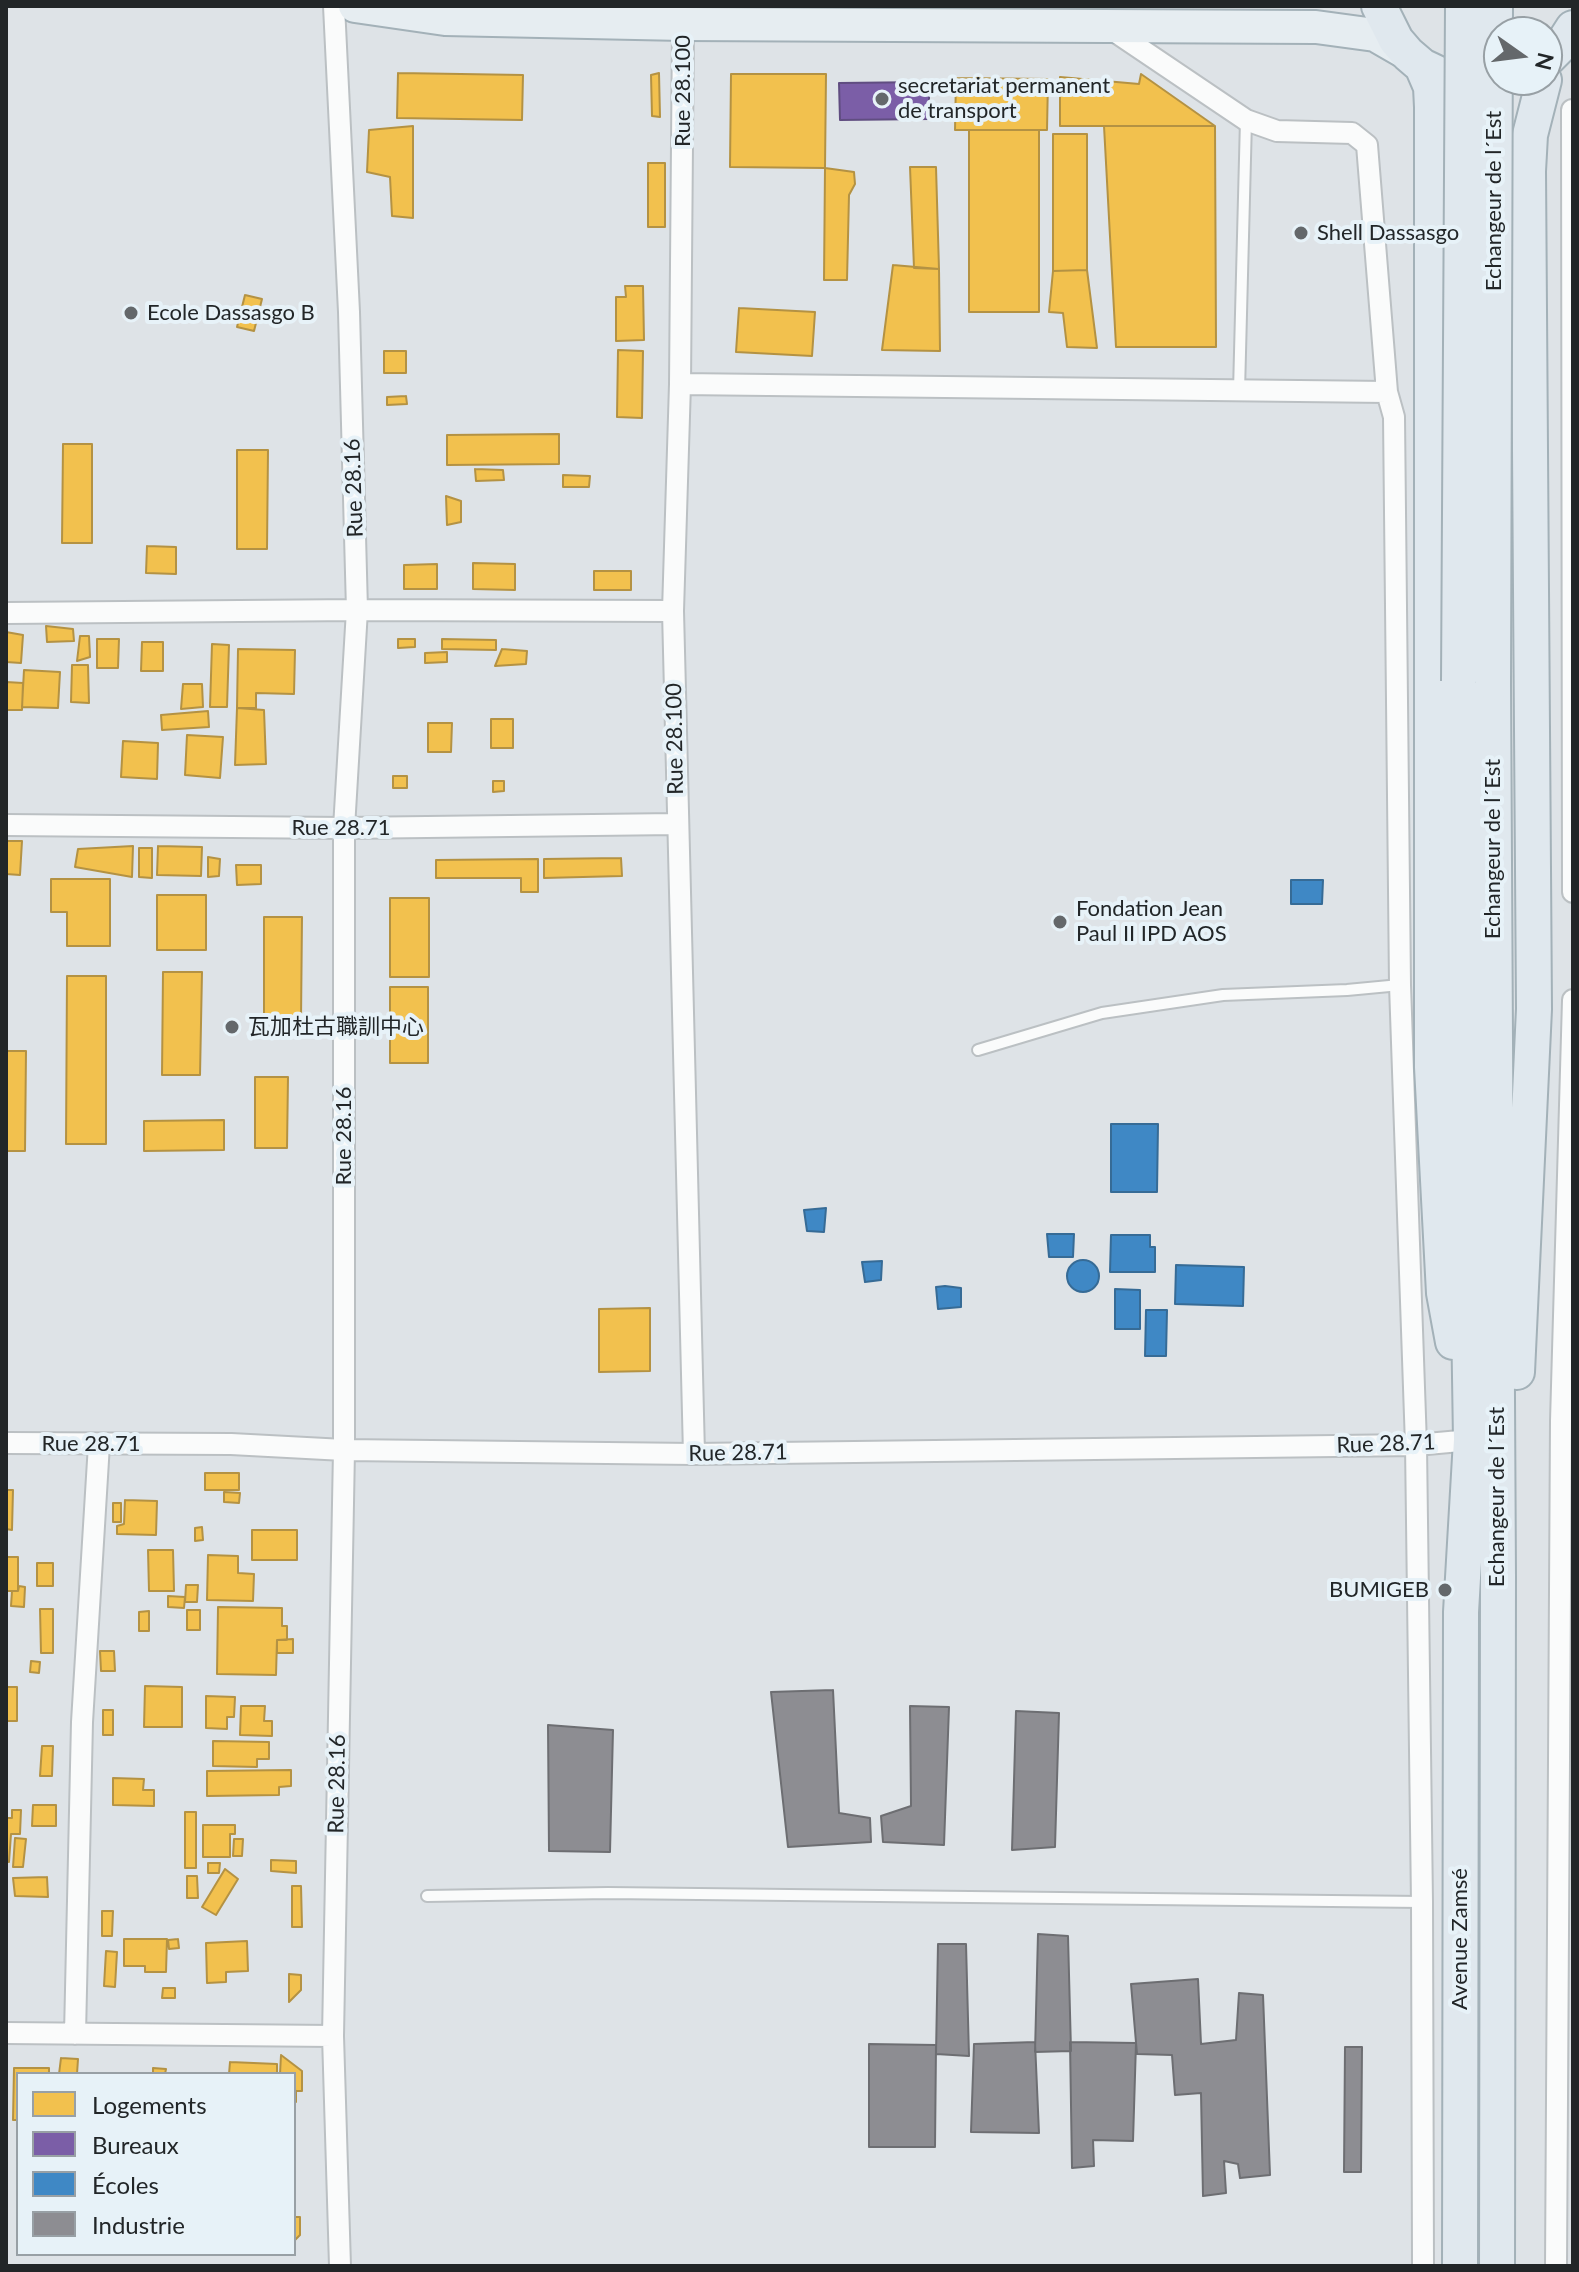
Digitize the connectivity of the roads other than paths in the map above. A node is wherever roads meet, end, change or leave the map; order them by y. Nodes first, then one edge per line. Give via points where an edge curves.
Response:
1 (334, 6) edge
2 (355, 6) edge
3 (1379, 6) edge
4 (1463, 6) edge
5 (1495, 6) edge
6 (683, 24) junction
7 (1104, 24) junction
8 (1415, 60) junction
9 (1483, 82) edge
10 (1540, 96) edge
11 (1572, 110) edge
12 (1246, 120) junction
13 (680, 384) junction
14 (1239, 391) junction
15 (1387, 392) junction
16 (357, 610) junction
17 (673, 611) junction
18 (6, 613) edge
19 (1573, 763) edge
20 (676, 824) junction
21 (6, 825) edge
22 (344, 828) junction
23 (1573, 892) edge
24 (1400, 985) junction
25 (1573, 1000) edge
26 (978, 1050) dead end
27 (1567, 1421) edge
28 (1471, 1440) junction
29 (6, 1443) edge
30 (99, 1444) junction
31 (1416, 1445) junction
32 (344, 1450) junction
33 (694, 1454) junction
34 (1498, 1576) junction
35 (1461, 1612) joint
36 (1496, 1615) joint
37 (427, 1896) dead end
38 (1422, 1902) junction
39 (1566, 1938) edge
40 (6, 2033) edge
41 (75, 2034) junction
42 (333, 2036) junction
43 (1565, 2163) edge
44 (340, 2266) edge
45 (1423, 2266) edge
46 (1460, 2266) edge
47 (1497, 2266) edge
48 (1556, 2266) edge

1 - 16 street, Rue 28.16
2 - 6 main road via 445,19
3 - 8 highway via 1396,40
4 - 28 highway, Echangeur de l´Est, bridge via 1459,681
5 - 34 highway, Echangeur de l´Est, bridge
6 - 7 main road
6 - 13 street, Rue 28.100
7 - 8 main road via 1349,30 1375,35
7 - 12 street
8 - 9 highway, Echangeur de l´Est via 1449,79
8 - 28 highway via 1431,87 1432,107 1432,1067 1444,1293
10 - 34 highway via 1528,171 1533,1023 1516,1396
11 - 19 street
12 - 14 lane
12 - 15 street via 1277,131 1352,133 1367,145
13 - 14 street
13 - 17 street, Rue 28.100
14 - 15 street
15 - 24 street via 1394,417
16 - 17 street
16 - 18 street
16 - 22 street, Rue 28.16
17 - 20 street, Rue 28.100
19 - 23 street
20 - 22 street, Rue 28.71
20 - 33 street, Rue 28.100
21 - 22 street, Rue 28.71
22 - 32 street, Rue 28.16
24 - 26 lane via 1223,995 1102,1013
24 - 31 street
25 - 27 street
27 - 39 street
28 - 31 street, Rue 28.71
28 - 35 highway, Echangeur de l´Est
29 - 30 street, Rue 28.71
30 - 32 street, Rue 28.71
30 - 41 street via 82,1722
31 - 33 street, Rue 28.71
31 - 38 street
32 - 33 street, Rue 28.71
32 - 42 street, Rue 28.16
34 - 36 highway, Echangeur de l´Est
35 - 46 highway, Avenue Zamsé
36 - 47 highway, Avenue Zamsé
37 - 38 lane via 608,1893
38 - 45 street
39 - 43 street
40 - 41 street
41 - 42 street
42 - 44 street, Rue 28.16
43 - 48 street

